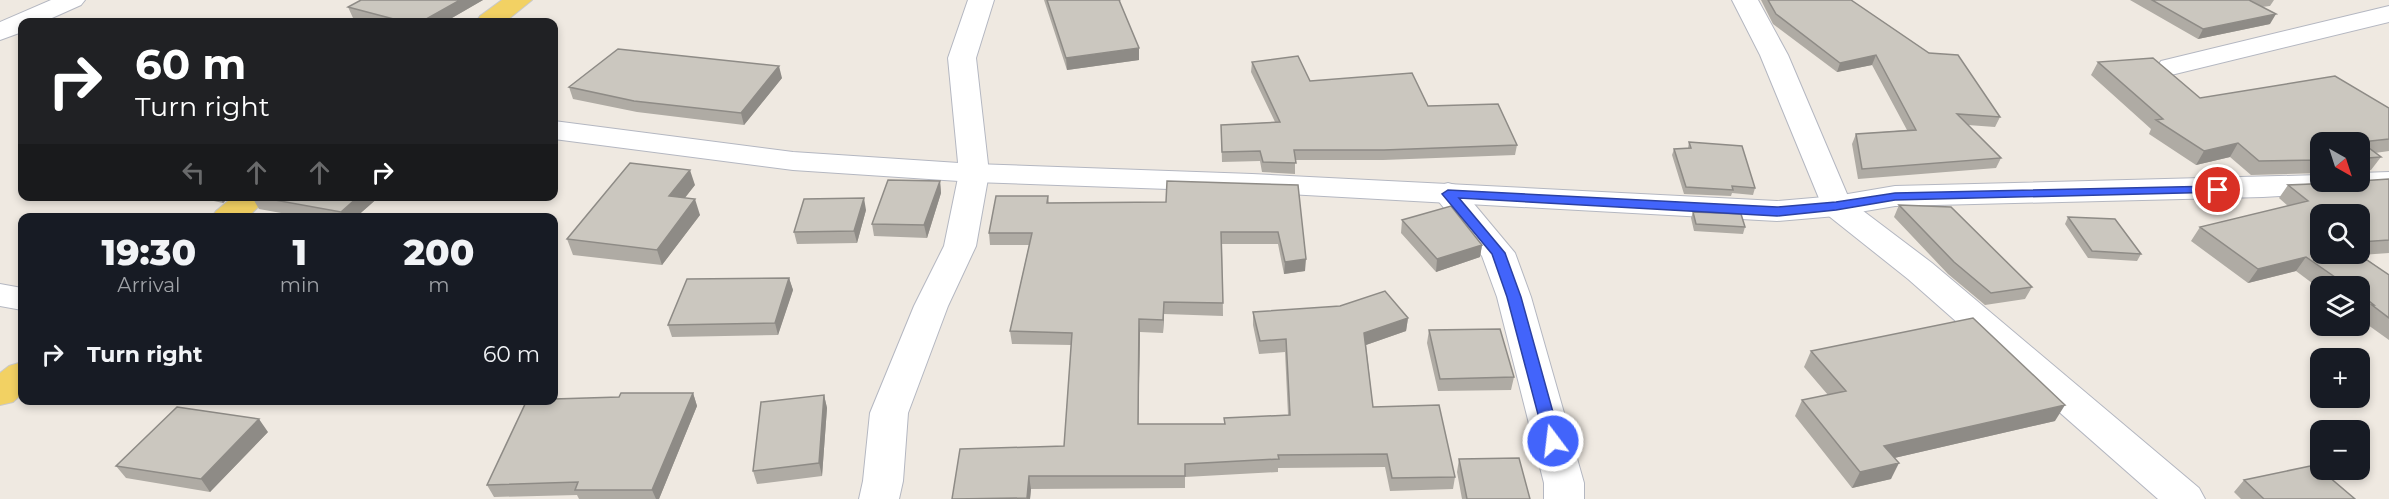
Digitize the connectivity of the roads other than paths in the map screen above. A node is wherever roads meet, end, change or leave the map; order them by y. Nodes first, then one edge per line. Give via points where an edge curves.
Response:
1 (72, 0) edge
2 (519, 0) edge
3 (981, 0) edge
4 (1744, 0) edge
5 (2380, 0) edge
6 (2389, 5) edge
7 (2389, 14) edge
8 (32, 18) edge
9 (494, 18) edge
10 (18, 24) edge
11 (0, 32) edge
12 (2171, 67) dead end
13 (558, 131) edge
14 (974, 173) junction
15 (2389, 181) edge
16 (1448, 194) junction
17 (248, 201) edge
18 (1836, 206) junction
19 (233, 213) edge
20 (0, 295) edge
21 (18, 297) edge
22 (18, 378) edge
23 (0, 392) edge
24 (879, 499) edge
25 (1564, 499) edge
26 (2185, 499) edge

1 - 8 street
2 - 9 main road
3 - 14 street via 962,58
4 - 18 street via 1774,55
5 - 6 street
7 - 12 street
10 - 11 street
13 - 14 street via 793,161
14 - 16 street
14 - 24 street via 960,246 931,306 889,413
15 - 18 street via 2263,188 1895,196
16 - 18 street via 1777,212
16 - 25 street via 1498,253 1514,297 1564,483
17 - 19 main road
18 - 26 street via 1920,271
20 - 21 street
22 - 23 main road

